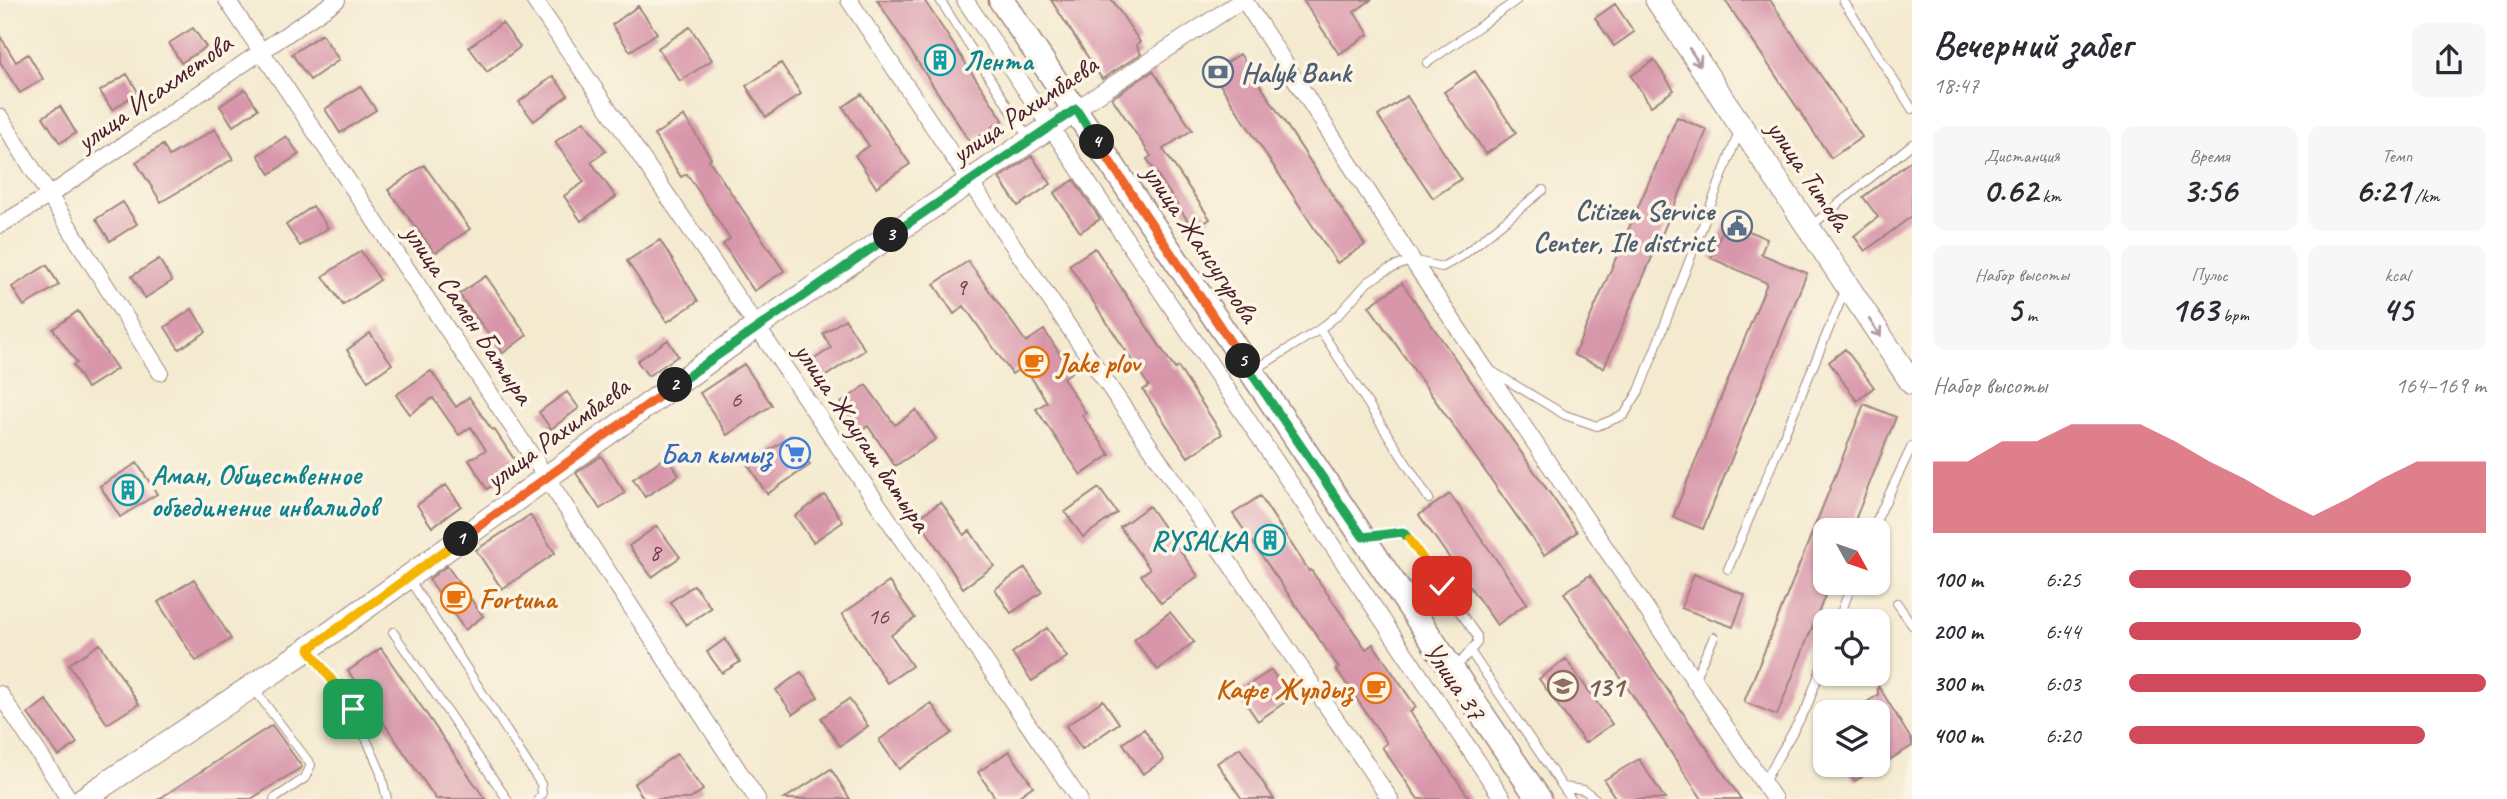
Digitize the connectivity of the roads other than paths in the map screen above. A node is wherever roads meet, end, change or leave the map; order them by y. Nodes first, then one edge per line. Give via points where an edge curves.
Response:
1 (227, 0) edge
2 (337, 0) edge
3 (534, 0) edge
4 (849, 0) edge
5 (940, 0) edge
6 (965, 0) edge
7 (1001, 0) edge
8 (1243, 0) edge
9 (1517, 0) edge
10 (1657, 0) edge
11 (1843, 0) edge
12 (260, 50) junction
13 (1427, 62) dead end
14 (1076, 109) junction
15 (1912, 109) edge
16 (0, 117) edge
17 (1741, 126) junction
18 (1030, 141) junction
19 (1912, 144) edge
20 (970, 182) junction
21 (1543, 190) dead end
22 (50, 195) junction
23 (0, 225) edge
24 (1809, 228) junction
25 (1412, 260) junction
26 (1847, 285) junction
27 (756, 327) junction
28 (1320, 329) junction
29 (1482, 364) junction
30 (160, 372) dead end
31 (1251, 372) junction
32 (1912, 383) edge
33 (1912, 446) edge
34 (546, 477) junction
35 (1429, 499) dead end
36 (1878, 518) edge
37 (1363, 537) junction
38 (1728, 569) dead end
39 (408, 577) junction
40 (1897, 603) dead end
41 (1912, 625) edge
42 (393, 632) dead end
43 (1714, 637) dead end
44 (309, 649) junction
45 (1470, 651) junction
46 (1453, 672) junction
47 (1694, 679) junction
48 (1815, 686) edge
49 (252, 687) junction
50 (0, 694) edge
51 (1763, 783) junction
52 (1563, 787) junction
53 (69, 799) edge
54 (83, 799) edge
55 (274, 799) edge
56 (387, 799) edge
57 (507, 799) edge
58 (538, 799) edge
59 (757, 799) edge
60 (1079, 799) edge
61 (1390, 799) edge
62 (1503, 799) edge
63 (1539, 799) edge
64 (1571, 799) edge
65 (1596, 799) edge
66 (1774, 799) edge

1 - 12 street, улица Самен Батыра
2 - 12 street, улица Исахметова
3 - 27 street, улица Жаугаш батыра
4 - 20 street
5 - 18 lane
6 - 62 street, Улица 37
7 - 14 main road, улица Жансугурова
8 - 14 street, улица Рахимбаева
8 - 25 street
9 - 13 lane
10 -> 17 street, улица Титова
11 - 15 lane
12 - 22 street, улица Исахметова
12 - 34 street, улица Самен Батыра
14 - 18 street, улица Рахимбаева
14 - 31 main road, улица Жансугурова
16 - 22 street
17 - 24 street, улица Титова
17 - 29 lane via 1654,354 1624,415 1597,426 1564,415
18 - 20 street, улица Рахимбаева
19 - 24 lane
20 - 27 street, улица Рахимбаева
20 - 61 street
21 - 25 lane via 1450,263 1442,267
22 - 23 street, улица Исахметова
22 - 30 street
24 - 26 street, улица Титова
25 - 28 lane via 1368,282
25 - 29 street
26 -> 32 street, улица Титова
26 - 38 lane
27 - 34 street, улица Рахимбаева
27 - 60 street, улица Жаугаш батыра
28 - 31 lane
28 - 35 lane
29 - 47 street
31 - 37 main road, улица Жансугурова
33 - 36 lane
34 - 39 street, улица Рахимбаева
34 - 59 street, улица Самен Батыра
37 - 45 lane via 1403,532 1407,536 1477,636
37 - 46 main road, улица Жансугурова
39 - 44 street, улица Рахимбаева
39 - 58 lane via 541,784
40 - 41 lane
42 - 57 lane
43 - 47 lane
44 - 49 street, улица Рахимбаева
44 - 56 lane via 353,709 380,770
45 - 46 lane
45 - 52 lane
46 - 63 main road, улица Жансугурова
47 - 51 street
48 - 51 lane
49 - 54 street, улица Рахимбаева
49 - 55 lane via 311,765 305,778
50 - 53 street
51 - 66 street
52 - 64 lane
52 - 65 lane via 1584,790

